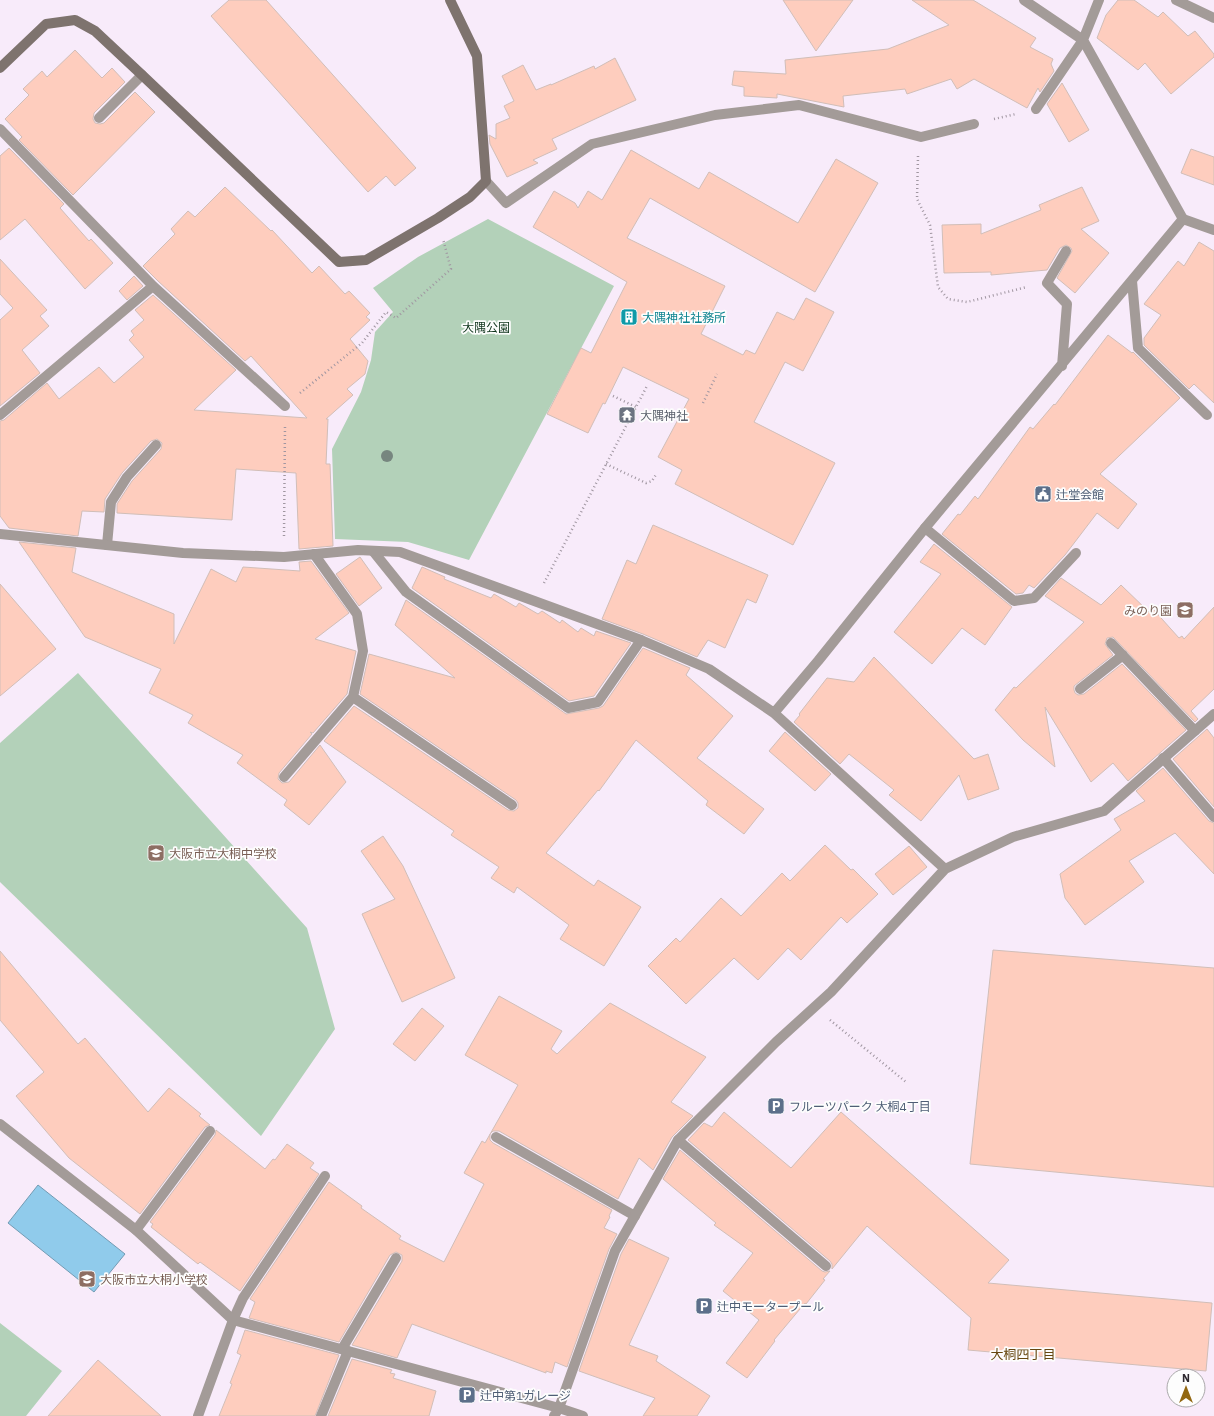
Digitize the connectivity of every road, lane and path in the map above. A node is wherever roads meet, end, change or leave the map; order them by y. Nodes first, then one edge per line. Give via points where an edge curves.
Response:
1 (450, 0) edge
2 (1024, 0) edge
3 (1099, 0) edge
4 (1176, 0) edge
5 (1214, 18) edge
6 (1083, 40) junction
7 (0, 68) edge
8 (142, 75) junction
9 (1036, 109) joint
10 (99, 118) dead end
11 (974, 124) joint
12 (2, 134) edge
13 (921, 137) junction
14 (486, 181) junction
15 (438, 218) junction
16 (1183, 219) junction
17 (1214, 230) edge
18 (1066, 251) dead end
19 (1132, 281) junction
20 (1047, 283) junction
21 (153, 286) junction
22 (1062, 366) junction
23 (717, 374) dead end
24 (647, 386) dead end
25 (613, 396) dead end
26 (703, 403) dead end
27 (285, 406) junction
28 (636, 407) junction
29 (0, 415) edge
30 (1207, 415) dead end
31 (156, 445) dead end
32 (606, 464) junction
33 (657, 473) dead end
34 (926, 528) junction
35 (0, 534) edge
36 (107, 545) junction
37 (373, 551) junction
38 (314, 554) junction
39 (1076, 554) dead end
40 (284, 557) junction
41 (535, 601) junction
42 (641, 640) junction
43 (1111, 643) dead end
44 (1123, 655) junction
45 (1080, 689) dead end
46 (353, 697) junction
47 (774, 713) junction
48 (1214, 714) edge
49 (1195, 731) junction
50 (1163, 758) junction
51 (284, 777) dead end
52 (512, 805) dead end
53 (1214, 817) edge
54 (945, 869) junction
55 (814, 1007) junction
56 (906, 1082) dead end
57 (0, 1124) edge
58 (210, 1131) dead end
59 (496, 1137) dead end
60 (678, 1140) junction
61 (325, 1176) dead end
62 (635, 1216) junction
63 (136, 1230) junction
64 (396, 1258) dead end
65 (826, 1266) dead end
66 (233, 1320) junction
67 (345, 1350) junction
68 (557, 1412) edge
69 (198, 1416) edge
70 (321, 1416) edge
71 (582, 1416) edge

1 - 14 street via 477,56
2 - 6 street
3 - 6 street
4 - 5 street
6 - 9 street
6 - 16 street
7 - 8 street via 46,24 75,20 94,31
8 - 10 street
8 - 15 street via 339,262 366,260
9 - 11 path
11 - 13 street
12 - 21 street
13 - 14 street via 799,105 715,115 592,144 506,203
13 - 20 path via 917,162 917,199 930,225 938,286 948,299 966,302
14 - 15 street via 470,197
15 - 27 path via 451,269 396,318 386,312 362,343
16 - 17 street
16 - 19 street
18 - 20 street
19 - 22 street
19 - 30 street via 1138,348
20 - 22 street via 1067,304
21 - 27 street
21 - 29 street
22 - 34 street
23 - 26 path
24 - 28 path
25 - 28 path
27 - 40 path
28 - 32 path
31 - 36 street via 127,477 111,502
32 - 33 path via 646,482 652,481
32 - 41 path
34 - 39 street via 1014,601 1034,598
34 - 47 street
35 - 36 street
36 - 40 street via 183,553
37 - 38 street
37 - 41 street via 400,552
37 - 42 street via 406,592 568,708 598,702
38 - 40 street
38 - 46 street via 357,614 363,652
41 - 42 street
42 - 47 street via 709,669
43 - 44 street
44 - 45 street
44 - 49 street
46 - 51 street
46 - 52 street
47 - 54 street
48 - 49 street
49 - 50 street
50 - 53 street
50 - 54 street via 1104,811 1013,837
54 - 55 street via 831,992
55 - 56 path
55 - 60 street
57 - 63 street
58 - 63 street
59 - 62 street
60 - 62 street
60 - 65 street
61 - 66 street via 243,1298
62 - 68 street via 615,1251
63 - 66 street
64 - 67 street
66 - 67 street
66 - 69 street
67 - 68 street
67 - 70 street
68 - 71 street

